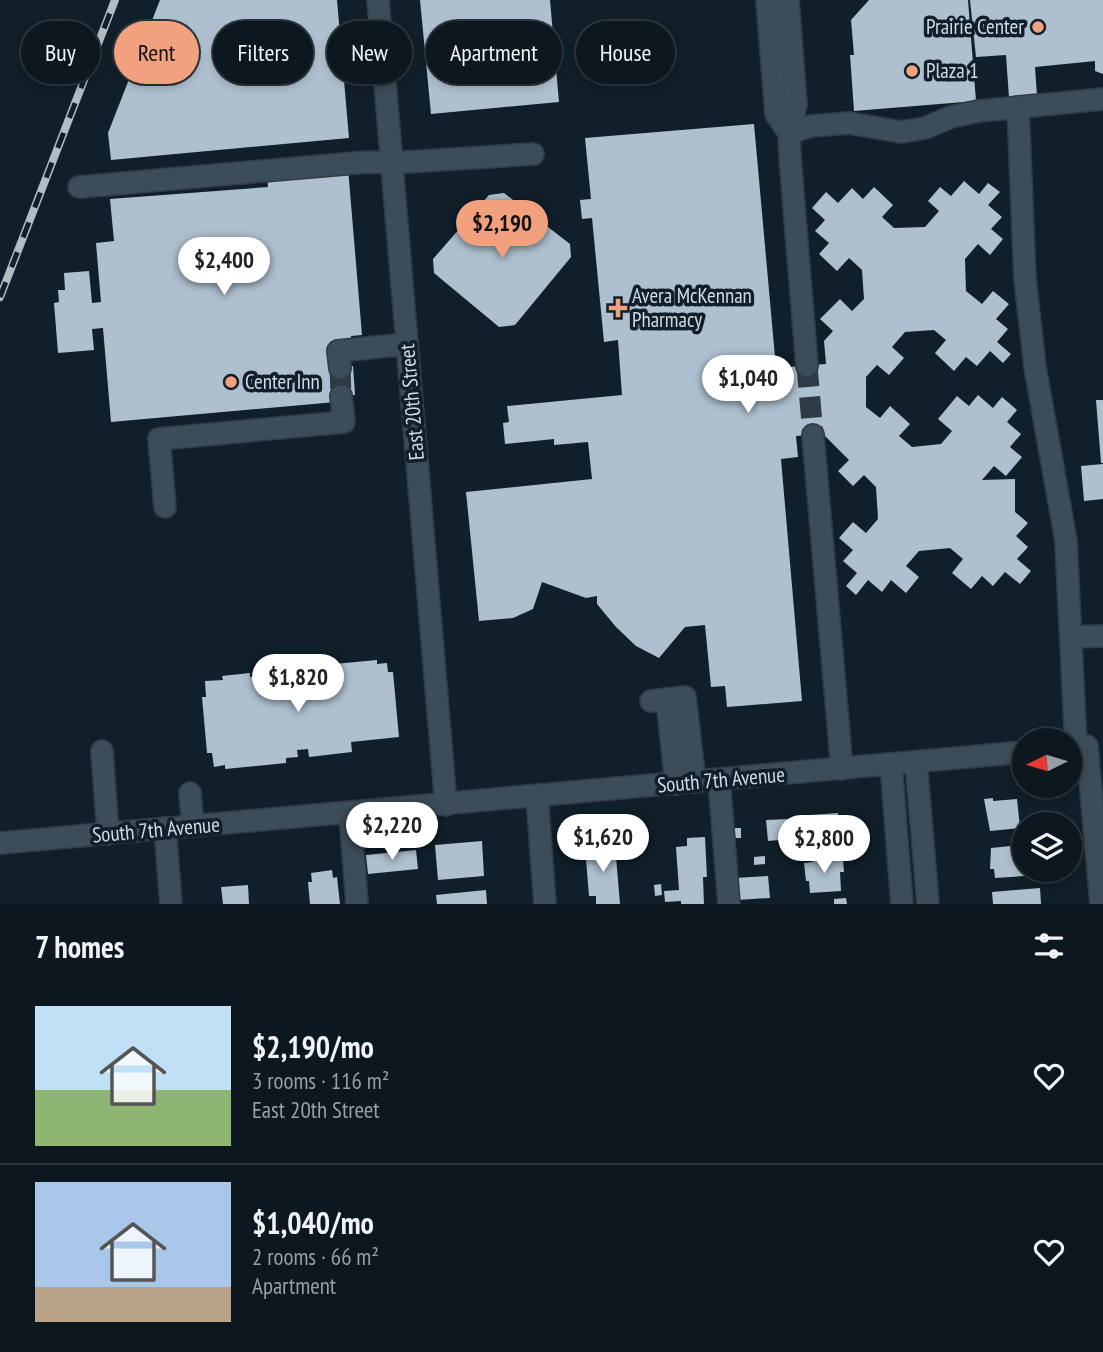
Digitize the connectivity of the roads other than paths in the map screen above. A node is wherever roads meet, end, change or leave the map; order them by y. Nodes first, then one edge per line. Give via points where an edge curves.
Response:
1 (378, 0) edge
2 (767, 0) edge
3 (788, 0) edge
4 (1103, 99) edge
5 (1018, 107) junction
6 (789, 133) junction
7 (533, 154) dead end
8 (392, 163) junction
9 (79, 187) dead end
10 (407, 344) junction
11 (807, 366) tunnel mouth
12 (340, 368) tunnel mouth
13 (341, 396) tunnel mouth
14 (813, 435) tunnel mouth
15 (165, 507) dead end
16 (1103, 636) edge
17 (1072, 637) junction
18 (668, 699) dead end
19 (1084, 746) edge
20 (102, 751) dead end
21 (1012, 753) edge
22 (916, 762) junction
23 (891, 764) junction
24 (842, 769) junction
25 (719, 780) junction
26 (685, 783) junction
27 (190, 793) dead end
28 (537, 796) junction
29 (446, 805) junction
30 (350, 813) junction
31 (193, 826) junction
32 (165, 828) junction
33 (108, 834) junction
34 (0, 844) edge
35 (171, 904) edge
36 (357, 904) edge
37 (545, 904) edge
38 (729, 904) edge
39 (902, 904) edge
40 (928, 904) edge
41 (1101, 904) edge

1 - 8 street, East 20th Street
2 - 6 street via 776,114
3 - 6 street via 796,104
4 - 5 street
5 - 6 street via 979,111 901,132 849,123
5 - 17 street via 1025,279 1035,367 1066,541
6 - 11 street
7 - 8 street
8 - 9 street
8 - 10 street, East 20th Street
10 - 12 street via 338,351
10 - 29 street, East 20th Street
13 - 15 street via 344,422 159,439
14 - 24 street
16 - 17 street
17 - 19 street
18 - 26 street
19 - 41 street
20 - 33 street
21 - 22 street, South 7th Avenue
22 - 23 street, South 7th Avenue
22 - 40 street
23 - 24 street, South 7th Avenue
23 - 39 street
24 - 25 street, South 7th Avenue
25 - 26 street, South 7th Avenue
25 - 38 street
26 - 28 street, South 7th Avenue
27 - 31 street
28 - 29 street, South 7th Avenue
28 - 37 street
29 - 30 street, South 7th Avenue
30 - 31 street, South 7th Avenue
30 - 36 street
31 - 32 street, South 7th Avenue
32 - 33 street, South 7th Avenue
32 - 35 street
33 - 34 street, South 7th Avenue

